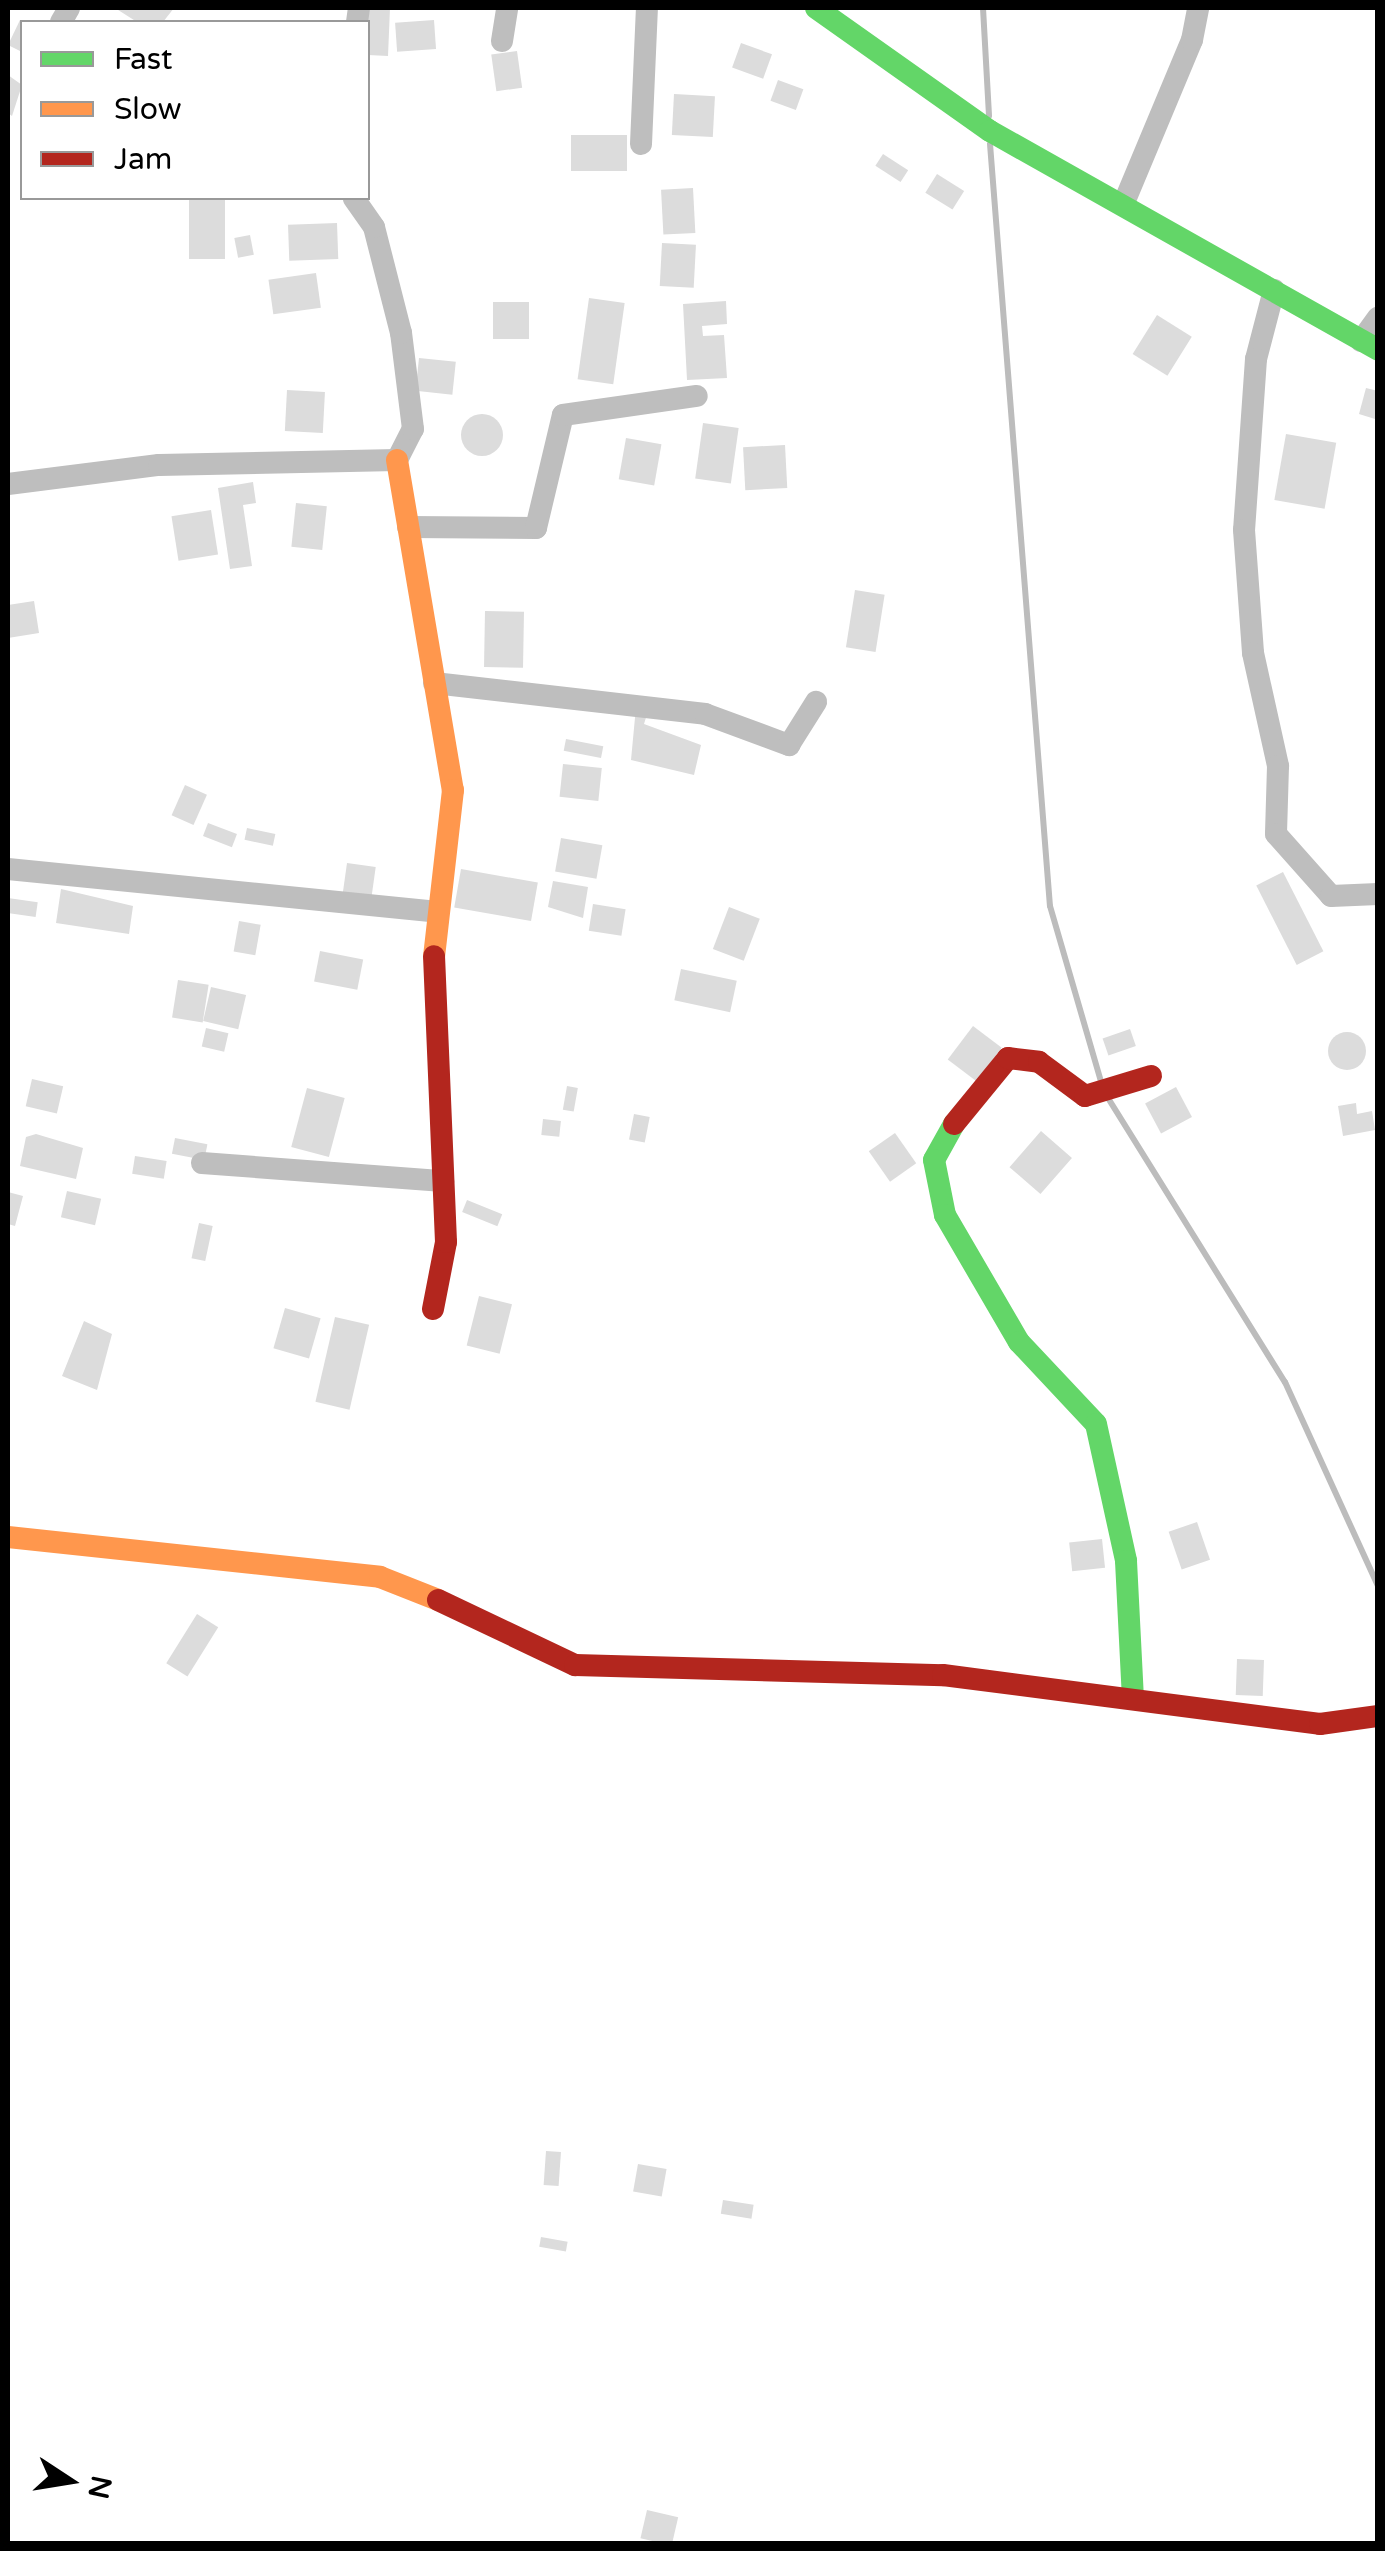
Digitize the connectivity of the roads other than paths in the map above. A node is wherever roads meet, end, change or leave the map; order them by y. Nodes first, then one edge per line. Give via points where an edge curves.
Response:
1 (507, 8) edge
2 (647, 8) edge
3 (816, 8) edge
4 (1198, 8) edge
5 (502, 41) dead end
6 (641, 144) dead end
7 (355, 200) edge
8 (1123, 204) junction
9 (1274, 290) junction
10 (1378, 318) edge
11 (1369, 345) edge
12 (697, 396) dead end
13 (397, 460) junction
14 (8, 484) edge
15 (408, 526) junction
16 (434, 683) junction
17 (816, 702) dead end
18 (8, 869) edge
19 (1378, 894) edge
20 (438, 912) junction
21 (1150, 1076) dead end
22 (202, 1163) dead end
23 (444, 1181) junction
24 (434, 1309) dead end
25 (8, 1538) edge
26 (1132, 1697) junction
27 (1378, 1716) edge

1 - 5 street
2 - 6 street
3 - 8 street via 990,131
4 - 8 street via 1192,40
7 - 13 street via 374,226 401,332 413,429
8 - 9 street
9 - 11 street
9 - 19 street via 1256,359 1244,530 1252,653 1278,766 1276,834 1331,896
10 - 11 street
12 - 15 street via 563,415 536,528
13 - 14 street via 159,465
13 - 15 street
15 - 16 street
16 - 17 street via 705,714 788,746
16 - 20 street via 452,790
18 - 20 street
20 - 23 street
21 - 26 street via 1085,1096 1038,1062 1008,1058 941,1140 934,1160 945,1215 1019,1342 1096,1424 1126,1562
22 - 23 street
23 - 24 street via 446,1242
25 - 26 street via 380,1577 526,1636 575,1664 943,1675
26 - 27 street via 1320,1724

